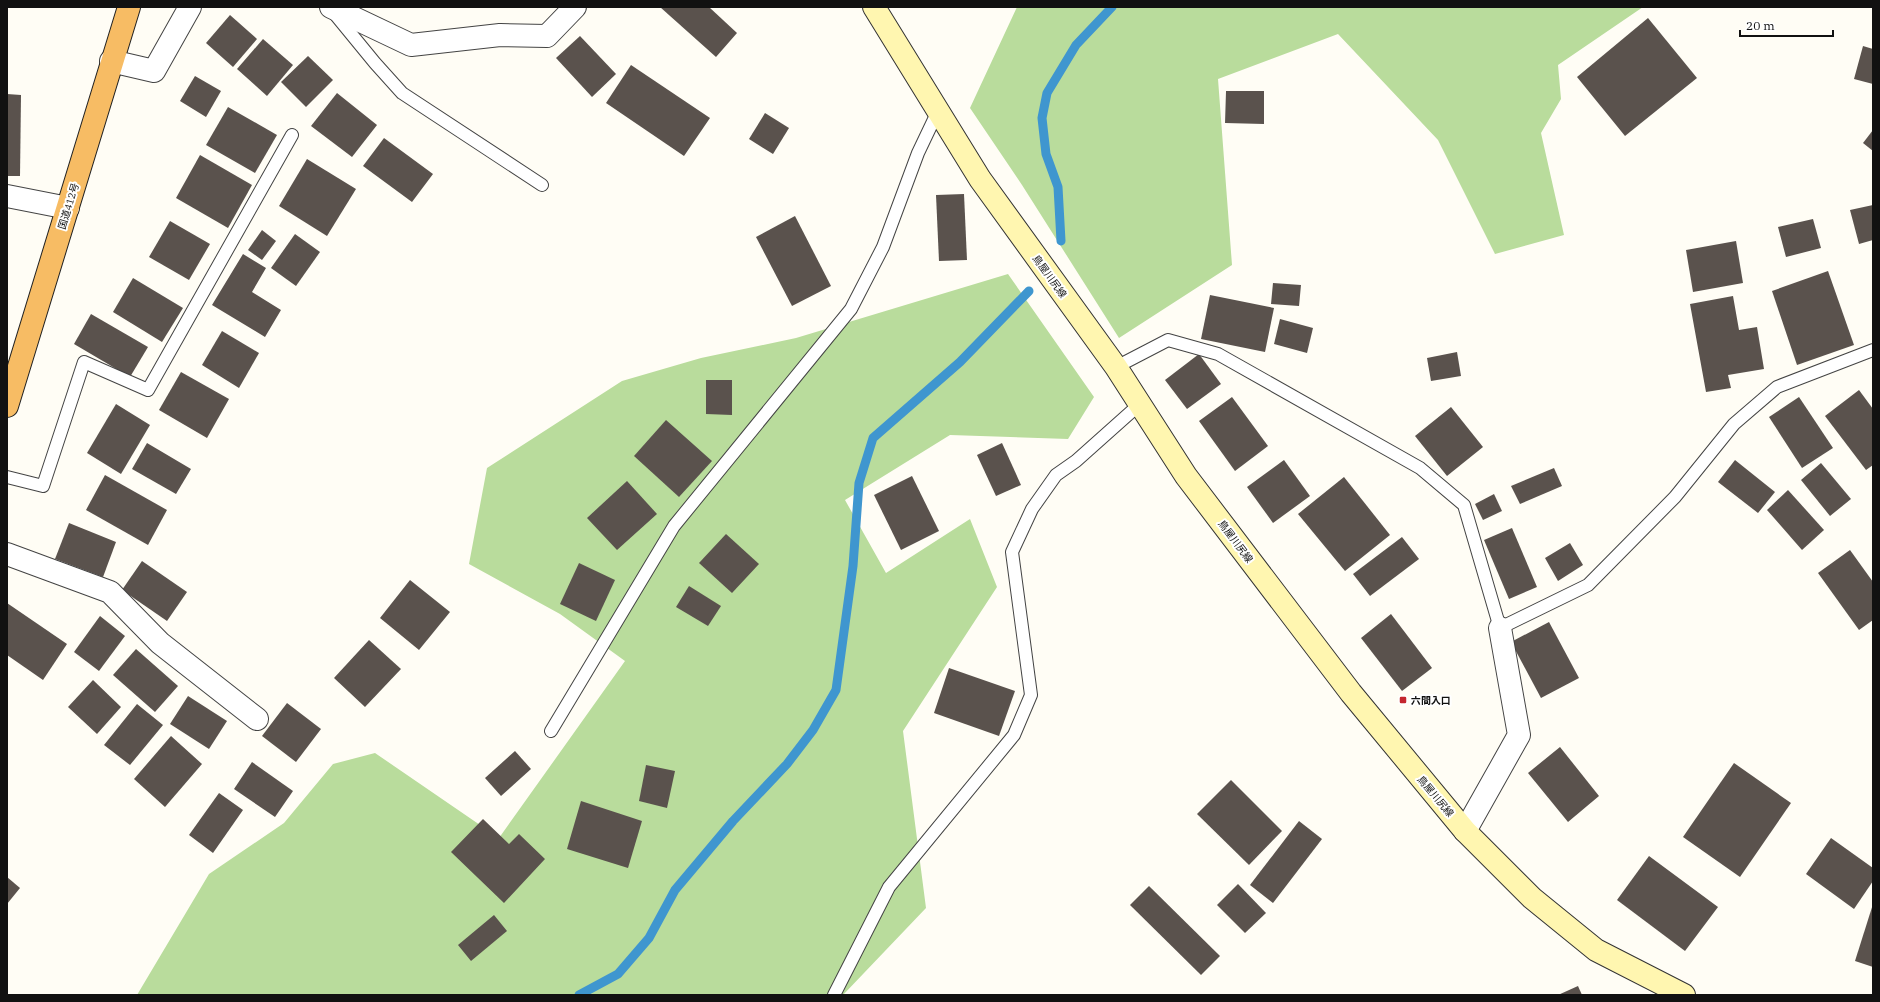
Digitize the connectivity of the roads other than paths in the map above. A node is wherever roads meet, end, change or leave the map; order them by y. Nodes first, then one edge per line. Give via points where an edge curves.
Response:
1 (129, 7) edge
2 (190, 7) edge
3 (330, 7) edge
4 (575, 7) edge
5 (874, 7) edge
6 (111, 61) junction
7 (938, 111) junction
8 (292, 135) dead end
9 (542, 185) dead end
10 (7, 196) edge
11 (68, 208) junction
12 (1873, 350) edge
13 (1116, 367) junction
14 (1141, 403) junction
15 (7, 406) edge
16 (7, 477) edge
17 (7, 554) edge
18 (1500, 628) junction
19 (257, 720) dead end
20 (552, 731) dead end
21 (1465, 831) junction
22 (834, 995) edge
23 (1684, 995) edge

1 - 6 highway, 国道412号
2 - 6 street via 154,71
3 - 4 street via 411,45 500,35 547,36
3 - 9 lane via 402,92
5 - 7 main road, 鳥屋川尻線
6 - 11 highway, 国道412号
7 - 13 main road, 鳥屋川尻線 via 980,179
7 - 20 lane via 918,153 883,247 852,310 674,526
8 - 16 lane via 148,390 84,362 43,486
10 - 11 street
11 - 15 highway, 国道412号
12 - 18 lane via 1777,387 1734,424 1675,497 1588,585
13 - 14 main road, 鳥屋川尻線
13 - 18 lane via 1168,340 1218,354 1420,468 1464,505
14 - 21 main road, 鳥屋川尻線 via 1196,489 1351,693
14 - 22 lane via 1076,461 1056,475 1032,509 1012,552 1031,695 1014,735 889,887
17 - 19 street via 110,592 160,643
18 - 21 street via 1519,735
21 - 23 main road, 鳥屋川尻線 via 1532,898 1596,950

